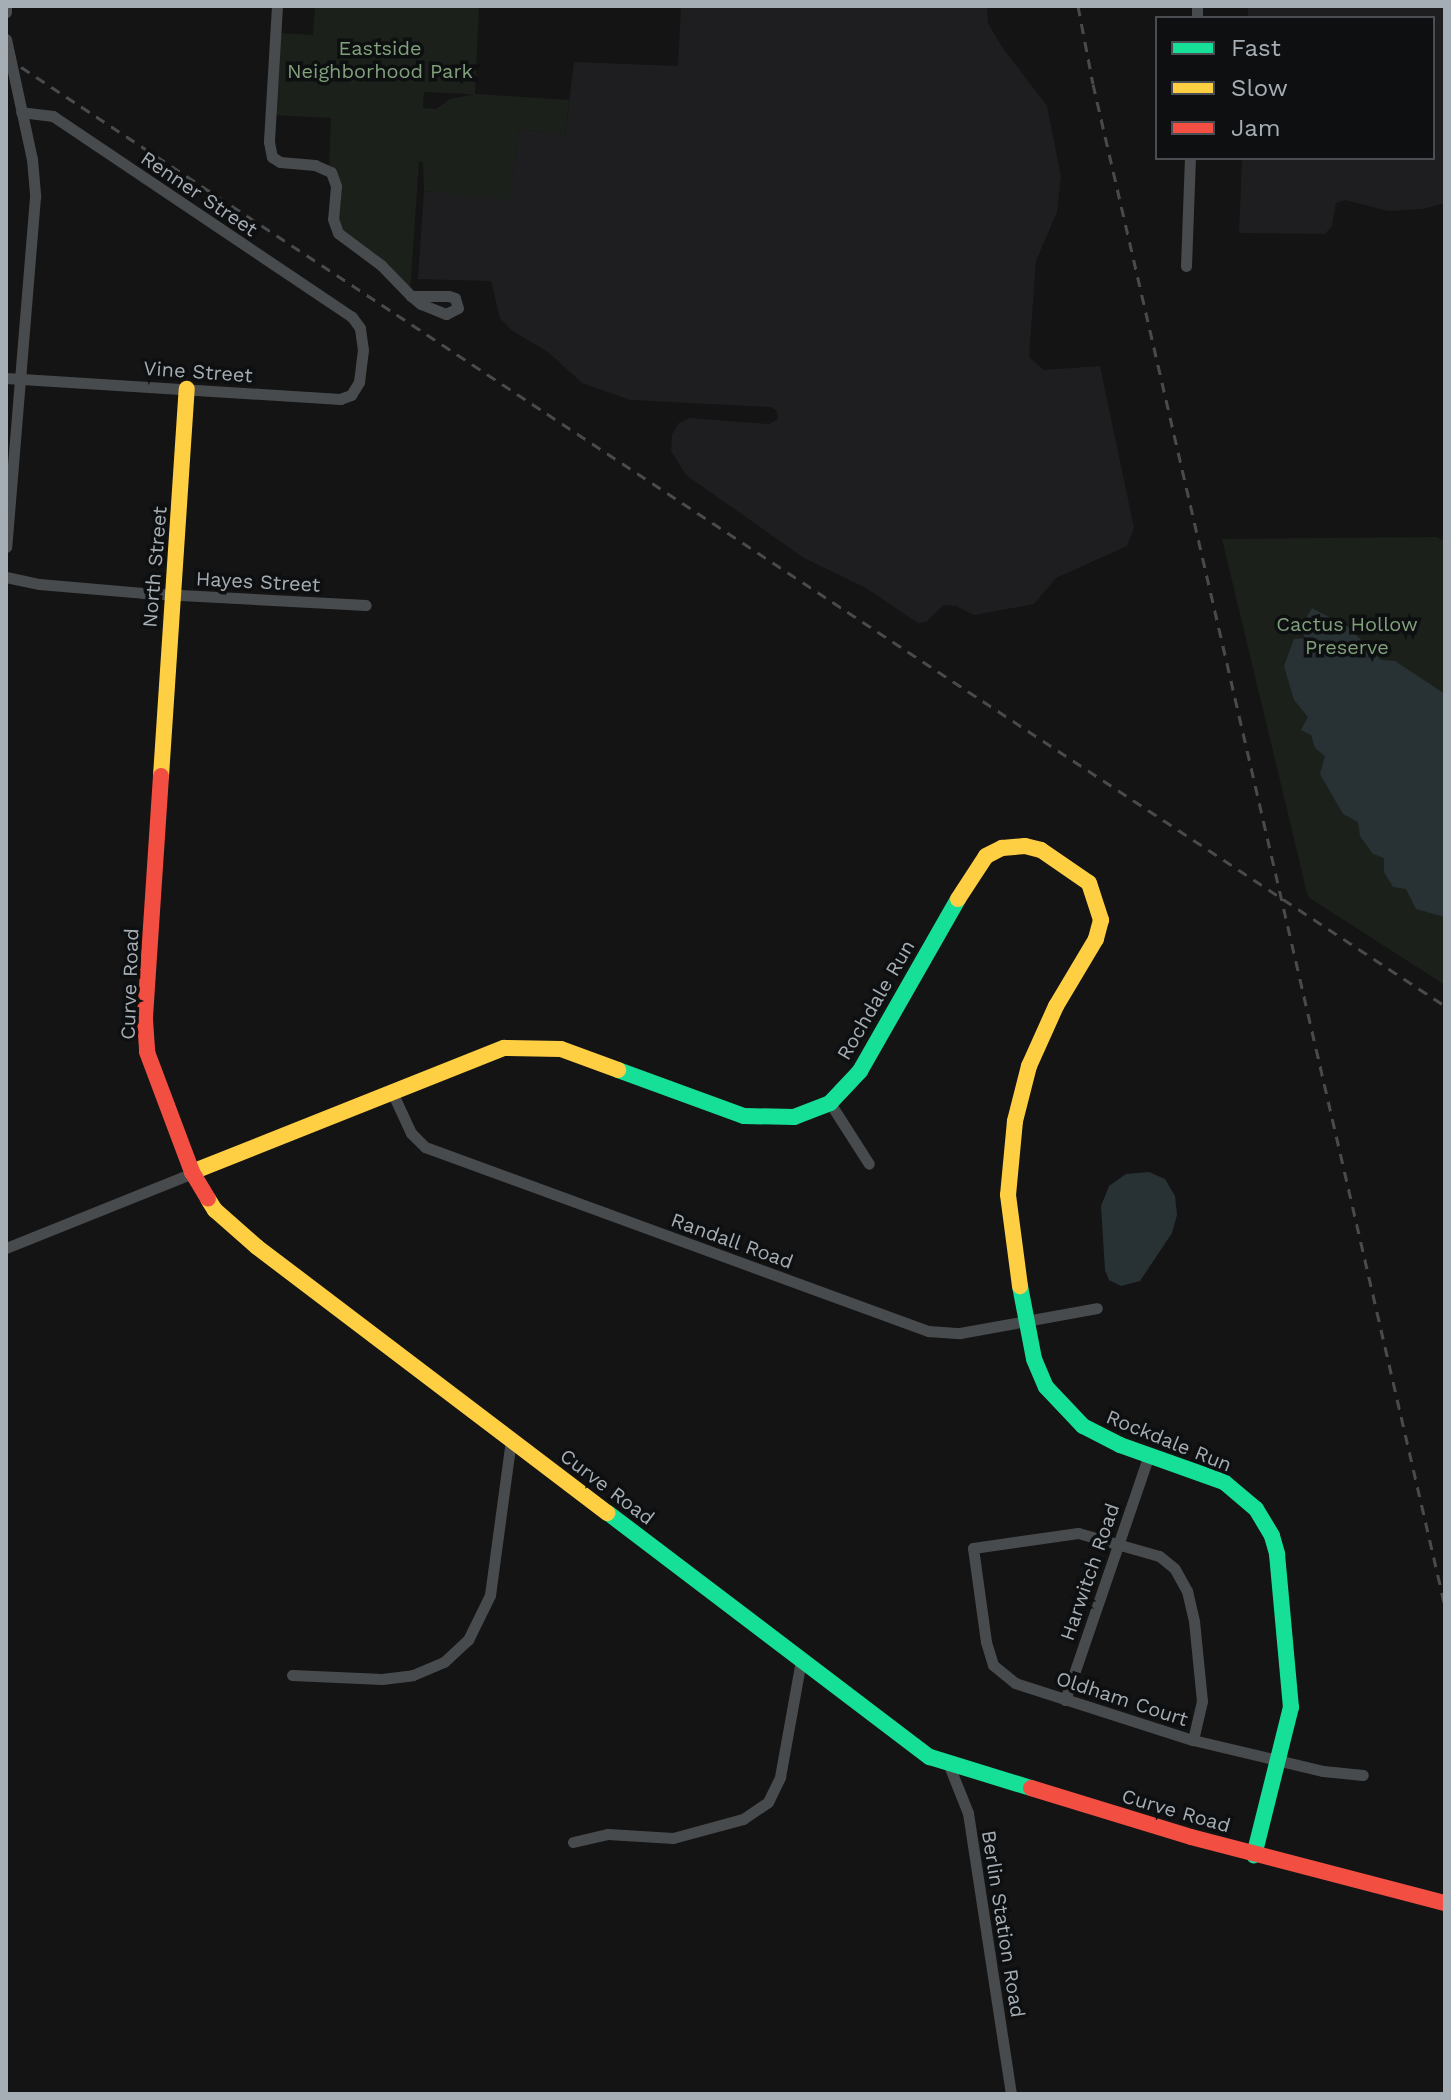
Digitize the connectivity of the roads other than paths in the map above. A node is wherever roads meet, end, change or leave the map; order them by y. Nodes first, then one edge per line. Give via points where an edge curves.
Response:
1 (277, 6) edge
2 (6, 39) edge
3 (8, 66) edge
4 (21, 112) junction
5 (1190, 160) edge
6 (1186, 266) dead end
7 (411, 296) dead end
8 (362, 362) joint
9 (12, 378) edge
10 (187, 389) junction
11 (6, 547) edge
12 (6, 577) edge
13 (173, 595) junction
14 (366, 605) dead end
15 (163, 749) joint
16 (392, 1092) junction
17 (830, 1103) junction
18 (869, 1164) dead end
19 (193, 1172) junction
20 (6, 1248) edge
21 (1015, 1258) joint
22 (1097, 1308) dead end
23 (1027, 1321) junction
24 (511, 1440) junction
25 (1149, 1455) junction
26 (1119, 1544) junction
27 (801, 1660) junction
28 (292, 1675) dead end
29 (1065, 1700) junction
30 (1193, 1740) junction
31 (1280, 1761) junction
32 (948, 1763) junction
33 (1363, 1775) dead end
34 (573, 1842) dead end
35 (1254, 1855) junction
36 (1445, 1903) edge
37 (1011, 2094) edge

1 - 7 street via 272,157 323,167 335,178 334,227
2 - 3 street
3 - 4 street
4 - 8 street, Renner Street via 53,116 352,317 360,328
4 - 9 street via 35,197
5 - 6 street
8 - 10 street, Vine Street via 356,390 340,399
9 - 10 street, Vine Street
9 - 11 street
10 - 13 street, North Street
12 - 13 street, Hayes Street
13 - 14 street, Hayes Street
13 - 15 street, North Street
15 - 19 street, Curve Road via 146,1037 159,1091
16 - 17 street, Rochdale Run via 504,1048 530,1046 561,1049 744,1116 794,1117
16 - 19 street, Rochdale Run
16 - 23 street, Randall Road via 411,1133 425,1147 878,1314 945,1334
17 - 18 street
17 - 21 street, Rochdale Run via 860,1071 986,856 1002,848 1041,850 1089,883 1101,920 1096,939 1050,1018 1029,1066 1015,1121 1008,1195
19 - 20 street
19 - 24 street, Curve Road via 206,1198 234,1229
21 - 23 street, Rockdale Run
22 - 23 street, Randall Road
23 - 25 street, Rockdale Run via 1039,1374 1069,1416 1097,1436
24 - 27 street, Curve Road
24 - 28 street via 490,1595 468,1640 444,1662 413,1675
25 - 26 street, Harwitch Road
25 - 31 street, Rockdale Run via 1224,1482 1256,1509 1272,1536 1291,1707
26 - 29 street, Harwitch Road
26 - 29 street, Oldham Court via 1078,1533 973,1548 993,1665 1015,1683
26 - 30 street via 1159,1556 1174,1568 1187,1591 1202,1701
27 - 32 street, Curve Road via 930,1757
27 - 34 street via 780,1777 768,1802 743,1819 673,1838 608,1834
29 - 30 street, Oldham Court
30 - 31 street, Oldham Court
31 - 33 street, Oldham Court
31 - 35 street, Rockdale Run
32 - 35 street, Curve Road
32 - 37 street, Berlin Station Road via 968,1813
35 - 36 street, Curve Road

